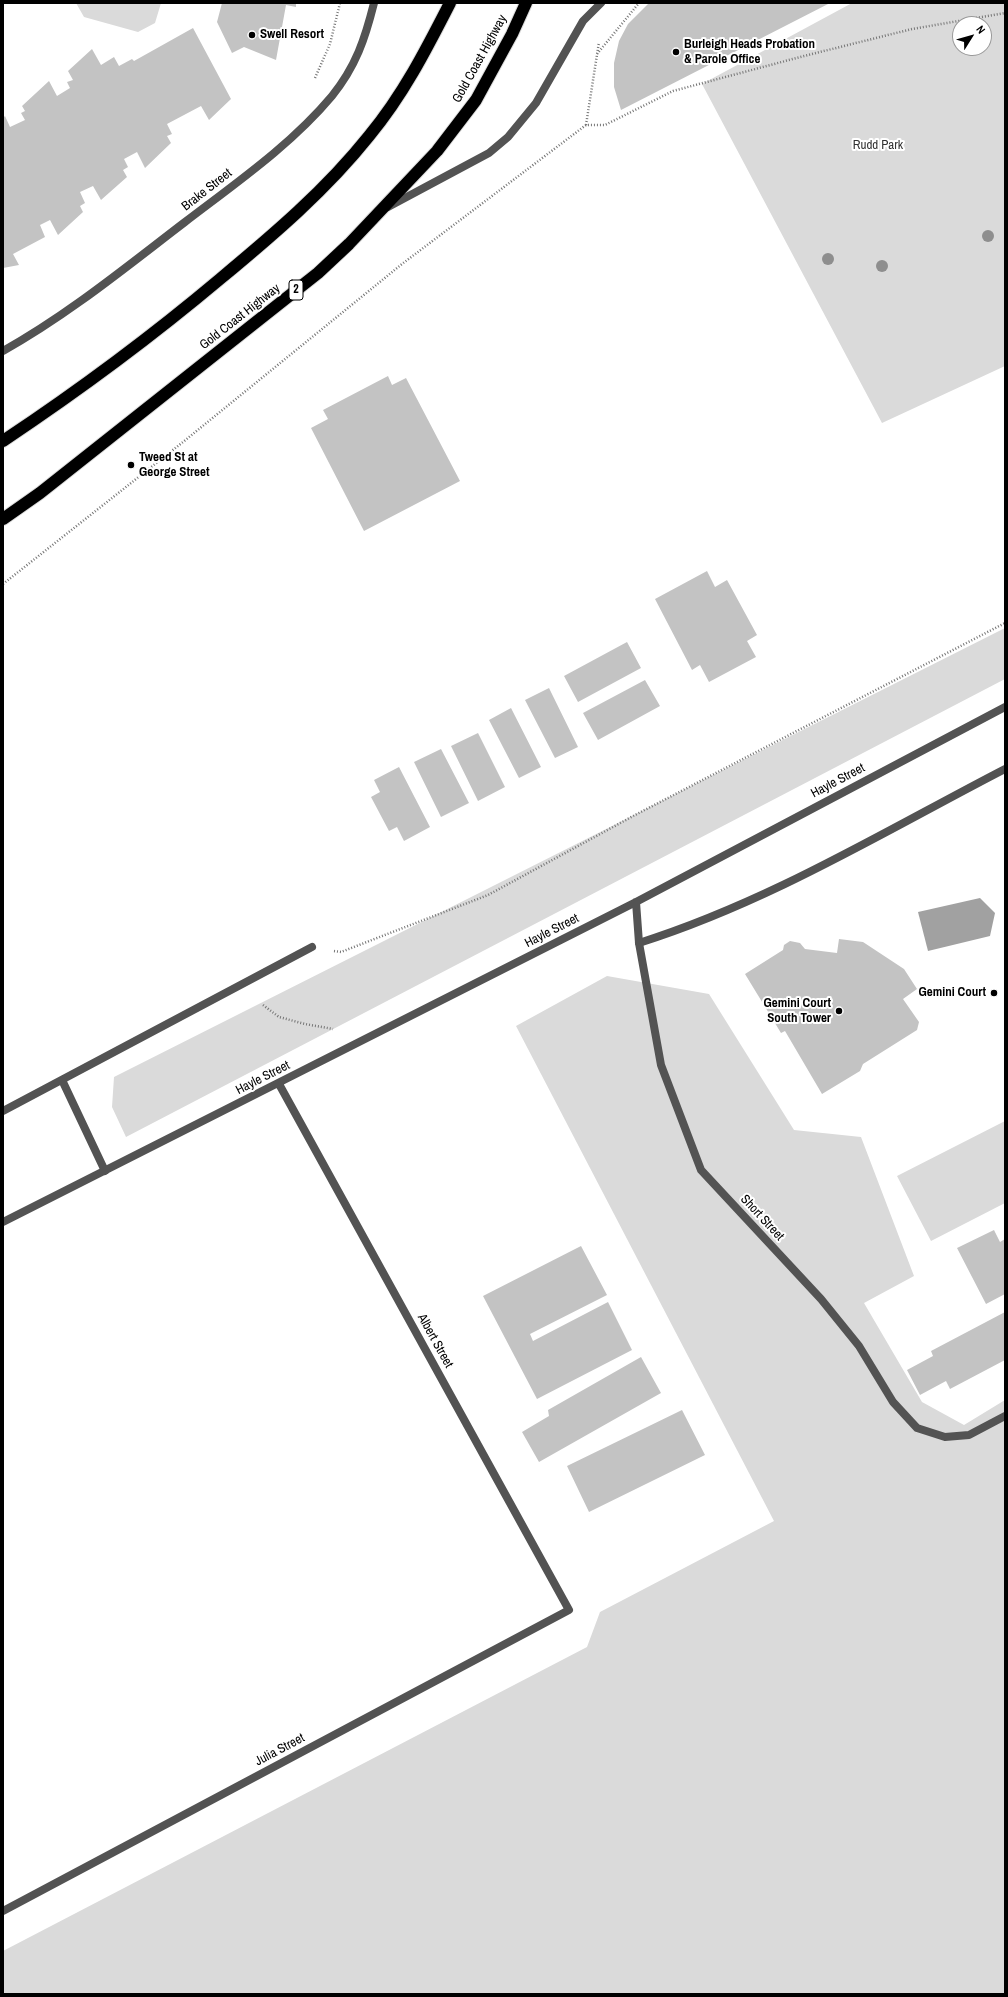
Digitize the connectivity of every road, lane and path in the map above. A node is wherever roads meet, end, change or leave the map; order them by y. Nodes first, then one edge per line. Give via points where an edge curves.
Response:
1 (340, 3) edge
2 (374, 3) edge
3 (450, 3) edge
4 (526, 3) edge
5 (601, 3) edge
6 (639, 3) edge
7 (1005, 13) edge
8 (583, 22) junction
9 (597, 55) junction
10 (313, 83) dead end
11 (586, 125) junction
12 (379, 213) junction
13 (3, 351) edge
14 (3, 441) edge
15 (3, 519) edge
16 (3, 584) edge
17 (1005, 623) edge
18 (1005, 707) edge
19 (1005, 769) edge
20 (636, 902) junction
21 (639, 943) junction
22 (312, 947) joint
23 (263, 1005) dead end
24 (337, 1030) dead end
25 (62, 1080) junction
26 (279, 1084) junction
27 (3, 1111) edge
28 (105, 1171) junction
29 (3, 1222) edge
30 (1005, 1416) edge
31 (569, 1610) joint
32 (3, 1911) edge

1 - 10 path via 330,44
2 - 13 street, Brake Street via 365,39 353,65 332,95 296,133 256,168 74,307
3 - 14 highway via 419,65 398,98 370,136 304,207 183,310 71,394
4 - 12 highway, Gold Coast Highway / 2 via 476,100 437,151
5 - 8 street
6 - 9 path
7 - 11 path via 912,29 673,91 605,125
8 - 9 path via 599,40
8 - 12 street via 536,103 508,137 489,153
9 - 11 path
11 - 16 path via 402,264
12 - 15 highway, Gold Coast Highway / 2 via 318,273 46,488
17 - 22 path via 635,815 488,895 341,952
18 - 20 street, Hayle Street
19 - 21 street via 771,892 686,928
20 - 21 street, Short Street
20 - 26 street, Hayle Street
21 - 30 street, Short Street via 661,1065 701,1170 821,1299 859,1346 893,1402 916,1428 945,1437 969,1435
22 - 25 street
23 - 24 path via 279,1017
25 - 27 street
25 - 28 street
26 - 28 street, Hayle Street
26 - 31 street, Albert Street
28 - 29 street, Hayle Street
31 - 32 street, Julia Street

